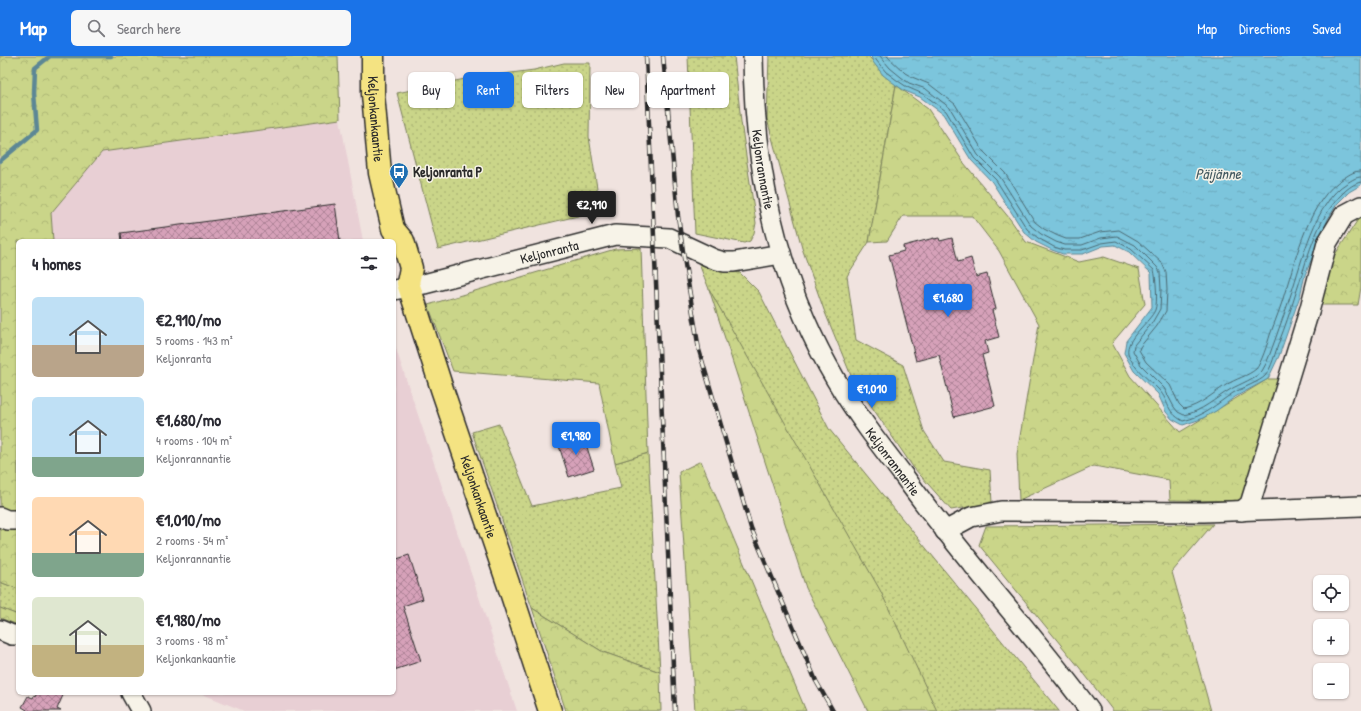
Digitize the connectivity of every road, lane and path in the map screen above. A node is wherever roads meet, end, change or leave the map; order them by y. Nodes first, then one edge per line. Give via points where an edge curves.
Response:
1 (373, 56) edge
2 (754, 56) edge
3 (1361, 206) edge
4 (392, 235) edge
5 (781, 254) junction
6 (396, 269) edge
7 (404, 287) edge
8 (1361, 506) edge
9 (1242, 511) junction
10 (0, 516) edge
11 (16, 520) edge
12 (945, 530) junction
13 (0, 630) edge
14 (16, 635) edge
15 (131, 695) edge
16 (141, 711) edge
17 (550, 711) edge
18 (1090, 711) edge

1 - 4 main road, Keljonkankaantie via 373,94 380,173
2 - 5 street, Keljonrannantie via 754,92 764,184
3 - 9 street via 1344,215 1327,244 1250,504
4 - 7 main road, Keljonkankaantie via 403,241 410,268
5 - 7 street, Keljonranta via 724,262 670,238 615,235
5 - 12 street, Keljonrannantie via 801,307 835,379 858,416
6 - 7 main road, Keljonkankaantie
7 - 17 main road, Keljonkankaantie
8 - 9 street
9 - 12 street via 1001,511 971,517
10 - 11 street via 7,520
12 - 18 street, Keljonrannantie
13 - 14 street
15 - 16 street

